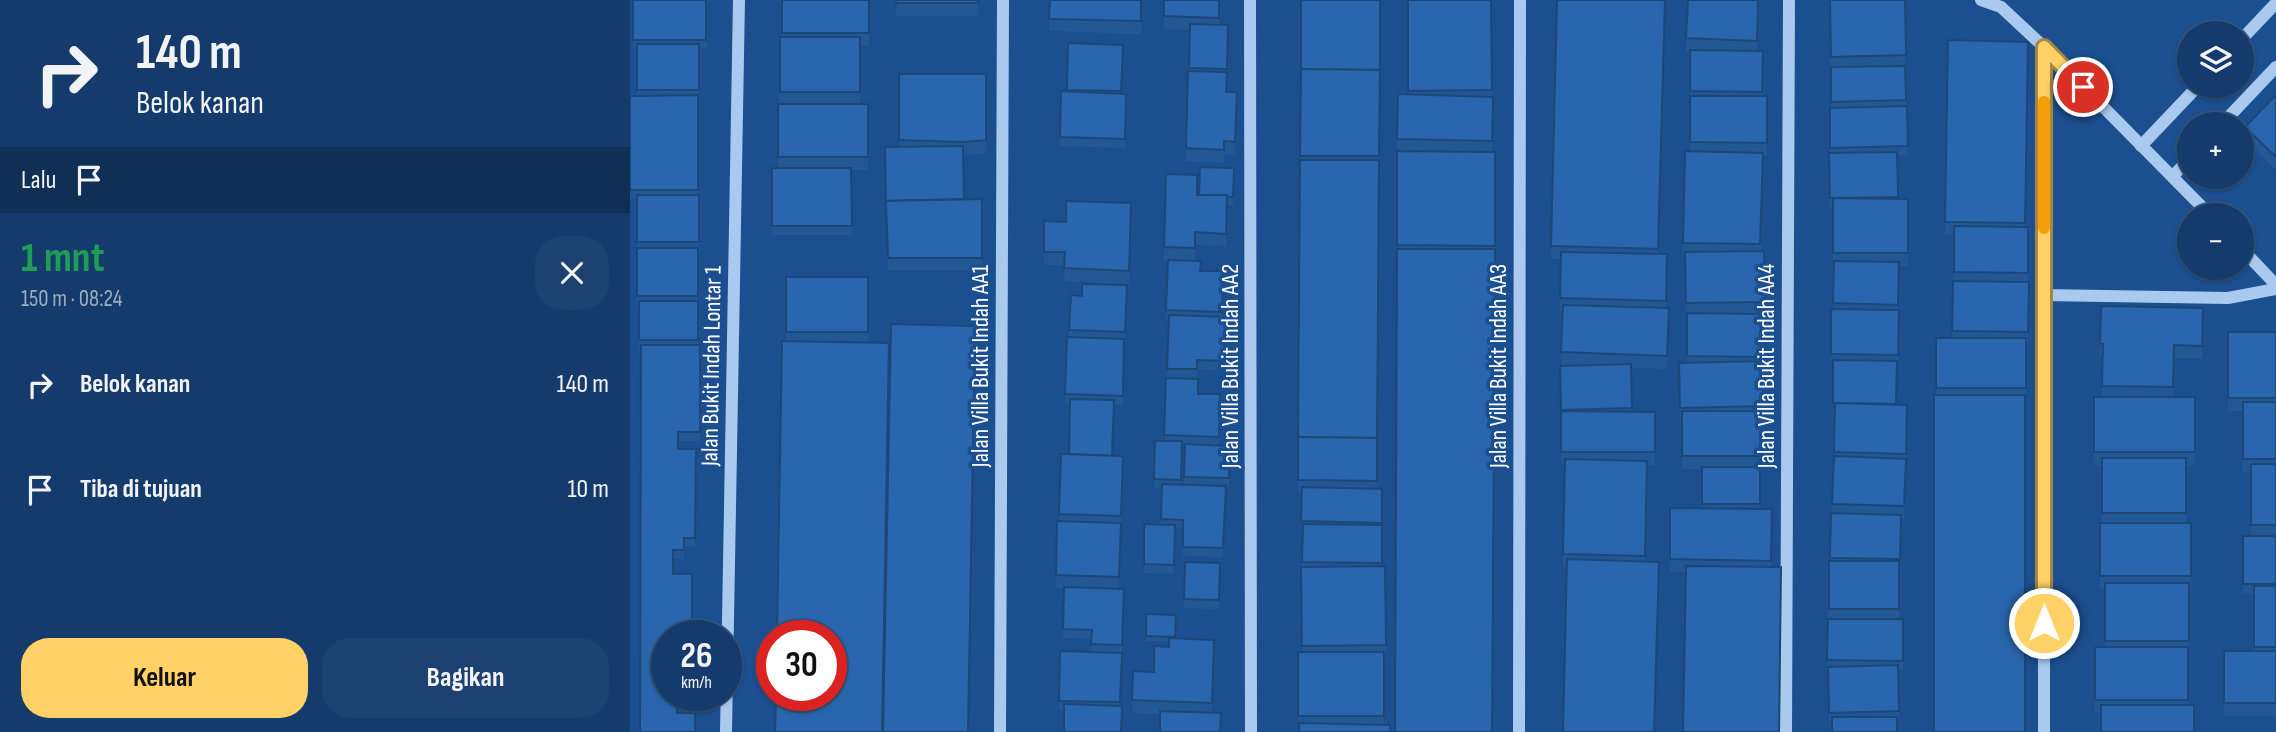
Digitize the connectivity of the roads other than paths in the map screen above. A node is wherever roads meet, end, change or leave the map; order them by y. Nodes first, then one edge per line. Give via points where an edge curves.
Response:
1 (739, 0) edge
2 (1003, 0) edge
3 (1250, 0) edge
4 (1520, 0) edge
5 (1788, 0) edge
6 (1981, 0) edge
7 (2276, 3) edge
8 (2254, 26) edge
9 (2044, 47) junction
10 (2276, 67) edge
11 (2187, 98) edge
12 (2233, 112) edge
13 (2141, 146) junction
14 (2177, 171) edge
15 (2172, 176) junction
16 (2198, 203) edge
17 (2254, 262) edge
18 (2276, 287) edge
19 (2043, 295) junction
20 (726, 732) edge
21 (1000, 732) edge
22 (1251, 732) edge
23 (1519, 732) edge
24 (1786, 732) edge
25 (2044, 732) edge

1 - 20 street, Jalan Bukit Indah Lontar 1
2 - 21 street, Jalan Villa Bukit Indah AA1
3 - 22 street, Jalan Villa Bukit Indah AA2
4 - 23 street, Jalan Villa Bukit Indah AA3
5 - 24 street, Jalan Villa Bukit Indah AA4
6 - 9 street via 2001,7
7 - 8 street
9 - 13 street
9 - 19 street
10 - 12 street
11 - 13 street
13 - 15 street
14 - 15 street
15 - 16 street
17 - 18 street
18 - 19 street via 2228,298
19 - 25 street

